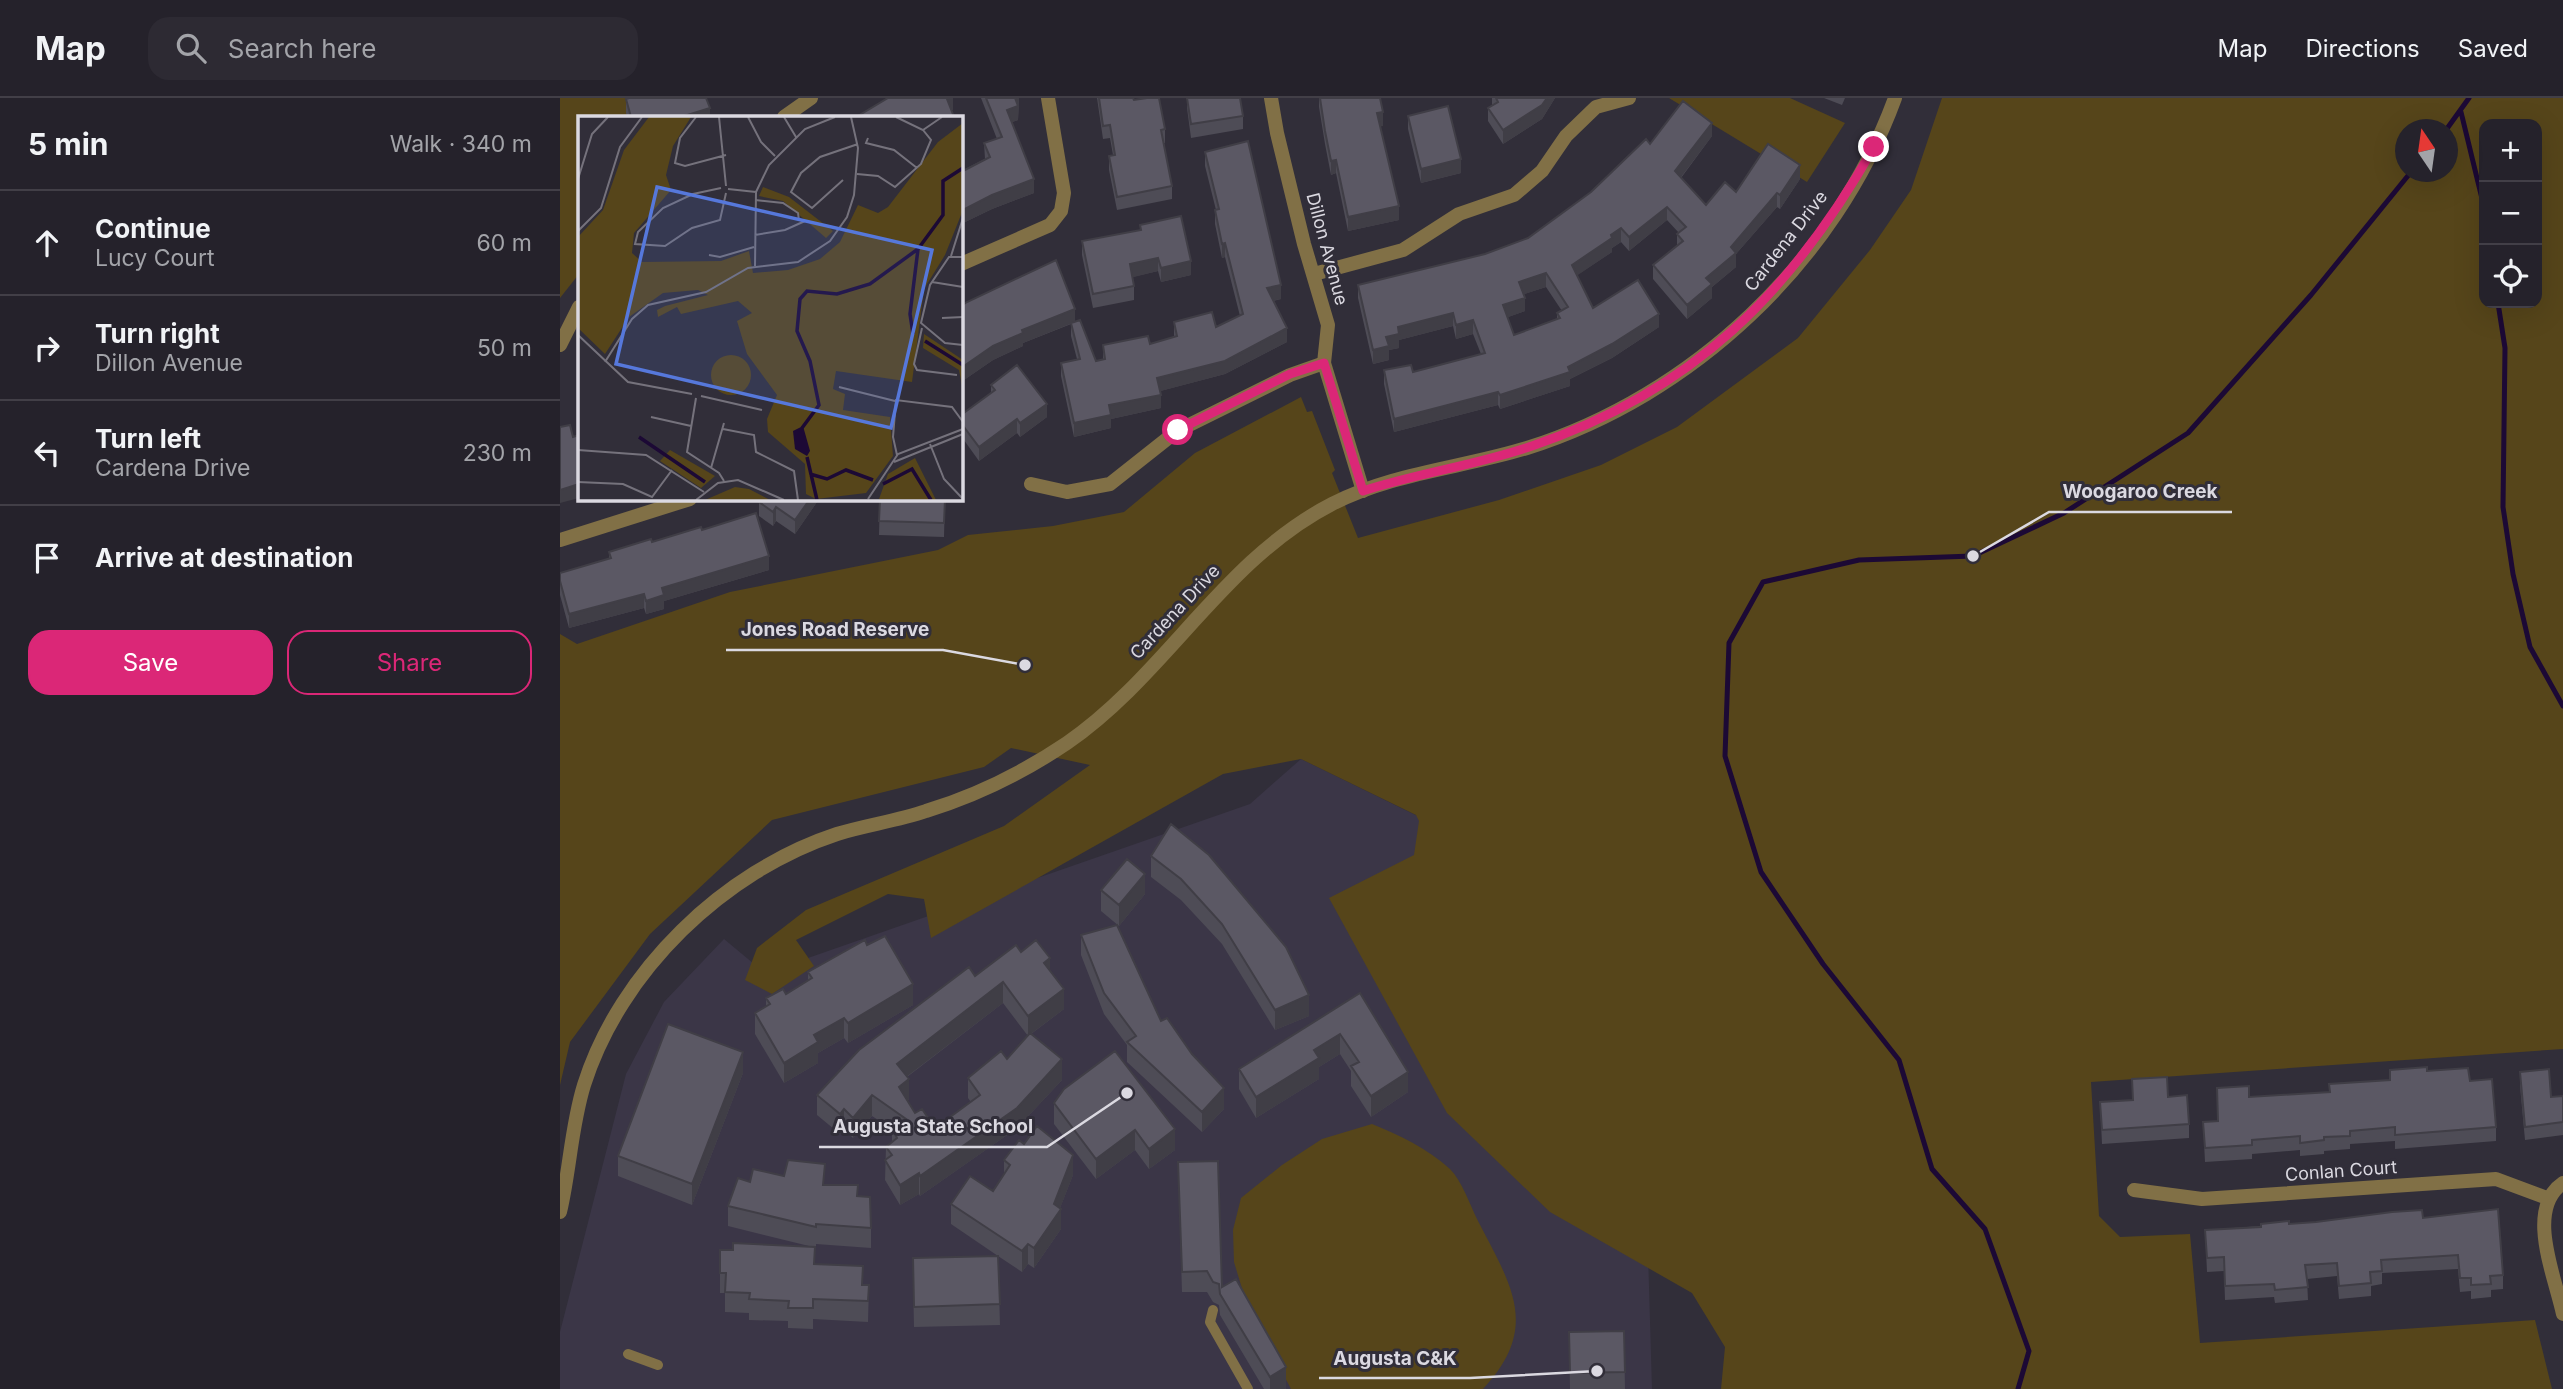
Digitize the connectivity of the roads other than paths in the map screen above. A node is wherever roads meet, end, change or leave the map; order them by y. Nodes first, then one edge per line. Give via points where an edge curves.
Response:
1 (811, 98) edge
2 (1048, 98) edge
3 (1271, 98) edge
4 (1629, 98) edge
5 (1895, 98) edge
6 (1597, 102) edge
7 (784, 116) edge
8 (962, 264) edge
9 (1314, 274) junction
10 (578, 309) edge
11 (560, 345) edge
12 (1324, 363) junction
13 (1031, 484) dead end
14 (1363, 491) junction
15 (687, 500) edge
16 (560, 540) edge
17 (2563, 1183) edge
18 (2134, 1190) dead end
19 (2547, 1198) junction
20 (560, 1212) edge
21 (1213, 1310) dead end
22 (2563, 1314) edge
23 (628, 1354) dead end
24 (658, 1365) dead end
25 (1248, 1389) edge

1 - 7 street
2 - 8 street via 1064,193 1061,211 1050,225
3 - 9 street, Dillon Avenue
4 - 6 street
5 - 14 street, Cardena Drive via 1874,147 1818,238 1734,332 1689,366 1571,432
6 - 9 street via 1542,171 1514,195 1459,214 1403,250
9 - 12 street, Dillon Avenue via 1328,325
10 - 11 street
12 - 13 street via 1290,374 1178,430 1110,484 1067,492
12 - 14 street, Dillon Avenue
14 - 20 street, Cardena Drive via 1315,513 1280,537 1206,606 1122,698 1065,744 966,797 838,834 785,855 744,880 685,929 631,992 596,1054 571,1139
15 - 16 street
17 - 19 street
18 - 19 street, Conlan Court via 2202,1199 2496,1180
19 - 22 street via 2542,1221
21 - 25 lane via 1210,1322
23 - 24 lane

